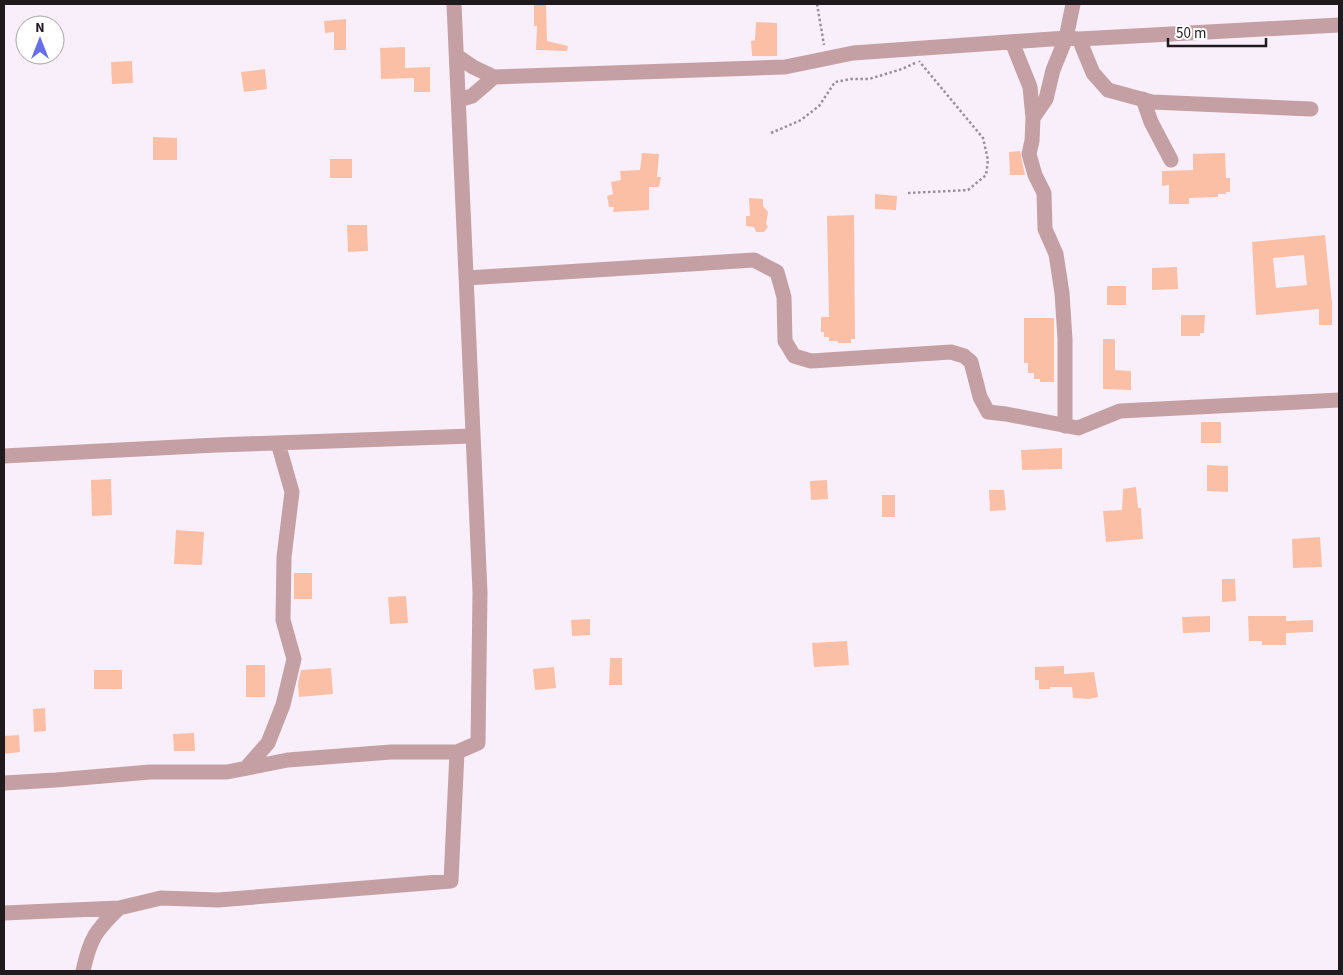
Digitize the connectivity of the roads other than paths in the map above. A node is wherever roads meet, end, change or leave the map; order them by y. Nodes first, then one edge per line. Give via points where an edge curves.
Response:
1 (454, 4) edge
2 (1073, 4) edge
3 (1339, 25) edge
4 (1073, 39) junction
5 (1012, 42) junction
6 (457, 56) junction
7 (494, 77) junction
8 (1142, 99) junction
9 (459, 100) junction
10 (1311, 109) dead end
11 (1033, 118) junction
12 (1171, 160) dead end
13 (467, 278) junction
14 (1339, 400) edge
15 (1065, 426) junction
16 (472, 436) junction
17 (278, 443) junction
18 (4, 456) edge
19 (457, 752) junction
20 (246, 768) junction
21 (4, 783) edge
22 (118, 908) junction
23 (4, 913) edge
24 (83, 971) edge

1 - 6 street
2 - 4 street
3 - 4 street
4 - 5 street
4 - 8 street via 1093,73 1108,90
4 - 11 street via 1053,70 1046,98
5 - 7 street via 853,54 785,67
5 - 11 street via 1030,87
6 - 7 street
6 - 9 street
7 - 9 street via 472,96
8 - 10 street
8 - 12 street
9 - 13 street
11 - 15 street via 1029,154 1044,193 1045,229 1056,254 1062,293
13 - 15 street via 754,260 777,272 784,297 785,341 794,356 811,361 951,352 971,362 980,397 988,412
13 - 16 street
14 - 15 street via 1120,411 1078,428
16 - 17 street
16 - 19 street via 480,592 478,743
17 - 18 street
17 - 20 street via 292,492 284,557 283,620 294,659 283,705 268,743
19 - 20 street via 382,752 288,760
19 - 22 street via 451,881 218,900 161,898
20 - 21 street via 228,772 150,772
22 - 23 street
22 - 24 street via 99,928 88,950

